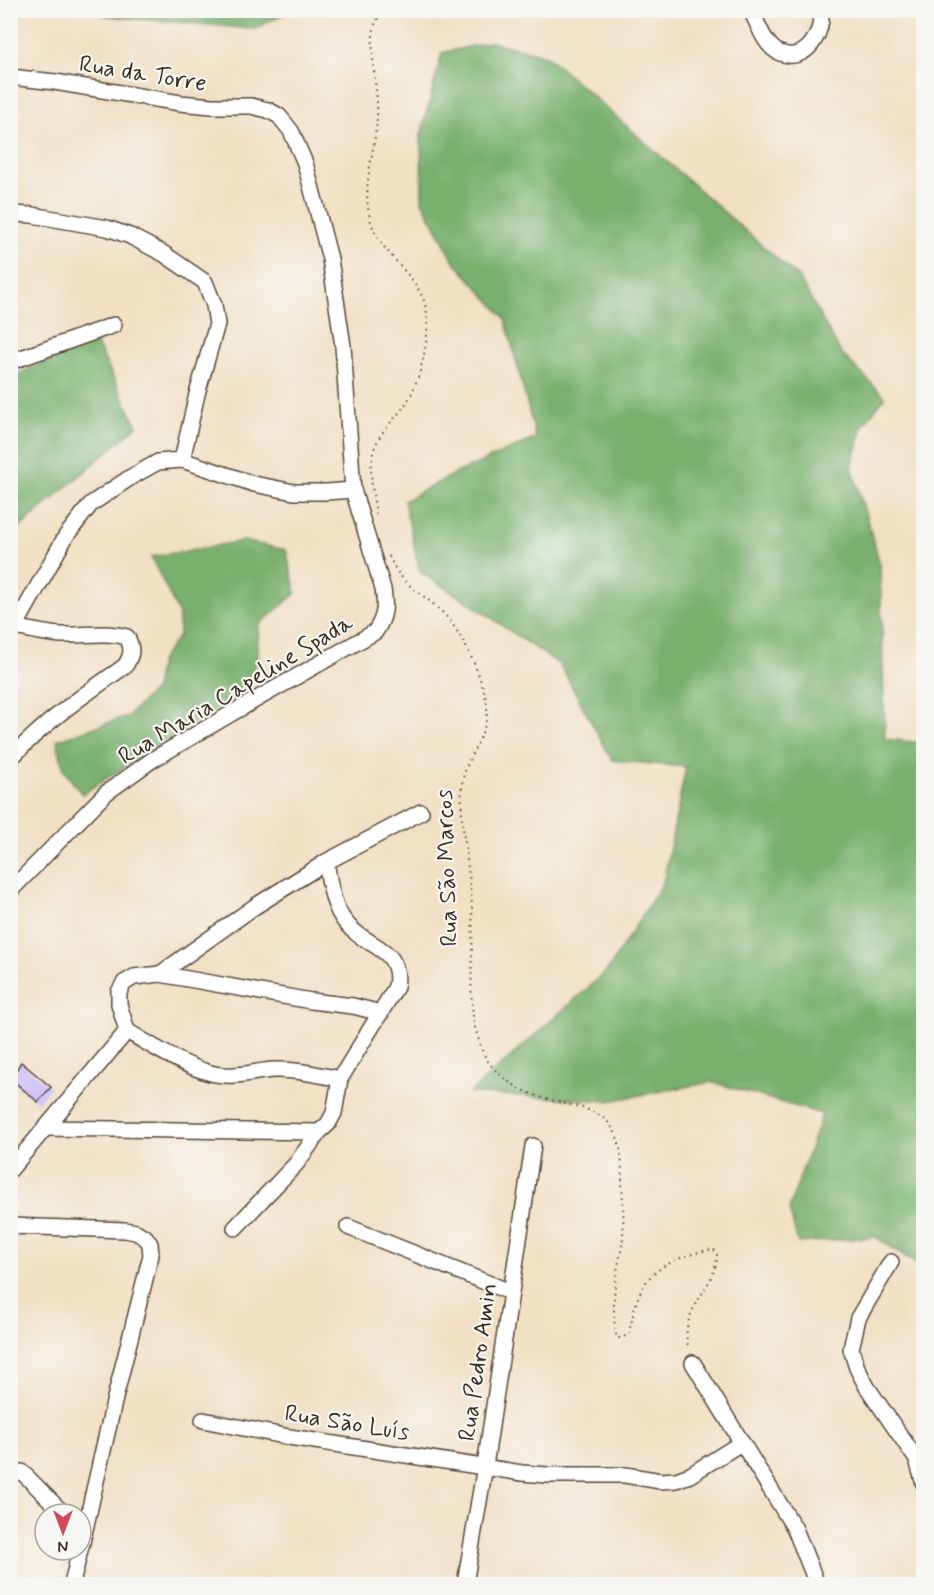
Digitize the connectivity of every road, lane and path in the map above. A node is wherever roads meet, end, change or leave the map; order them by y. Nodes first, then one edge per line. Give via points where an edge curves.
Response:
1 (383, 10) edge
2 (751, 10) edge
3 (820, 10) edge
4 (10, 77) edge
5 (268, 110) joint
6 (10, 214) edge
7 (114, 325) dead end
8 (10, 362) edge
9 (182, 460) junction
10 (353, 490) junction
11 (376, 514) dead end
12 (387, 551) dead end
13 (13, 628) edge
14 (10, 759) edge
15 (421, 812) dead end
16 (326, 862) junction
17 (10, 891) edge
18 (160, 974) junction
19 (381, 1013) junction
20 (127, 1031) junction
21 (340, 1079) junction
22 (45, 1128) junction
23 (319, 1132) junction
24 (533, 1146) dead end
25 (10, 1170) edge
26 (10, 1226) edge
27 (348, 1227) dead end
28 (235, 1228) dead end
29 (891, 1262) dead end
30 (510, 1292) junction
31 (693, 1363) joint
32 (203, 1420) dead end
33 (741, 1443) junction
34 (485, 1466) junction
35 (22, 1472) dead end
36 (924, 1484) edge
37 (52, 1502) edge
38 (91, 1502) edge
39 (77, 1562) edge
40 (72, 1584) edge
41 (465, 1584) edge
42 (817, 1584) edge

1 - 11 path via 375,24 378,110 368,169 369,212 387,251 418,286 426,302 428,320 426,343 408,400 378,439 373,452
2 - 3 street via 770,46 790,55 800,53 819,34
4 - 5 street, Rua da Torre via 180,103
5 - 10 street, Rua Maria Capeline Spada via 291,131 305,163 330,260 344,356
6 - 9 street via 107,228 130,236 205,282 217,324
7 - 8 street
9 - 10 street via 254,484 294,492
9 - 13 street via 158,462 91,504 66,536
10 - 17 street, Rua Maria Capeline Spada via 383,589 385,614 375,632 152,760 82,815
12 - 31 path, Rua São Marcos via 406,585 444,614 454,628 485,696 485,728 462,784 472,909 473,1018 482,1050 505,1079 535,1096 595,1112 612,1125 622,1164 623,1238 615,1285 617,1338 629,1334 642,1288 653,1274 687,1256 713,1249 717,1252 718,1262 688,1322 686,1341
13 - 14 street via 62,635 113,633 127,637 132,647 125,666 62,711
15 - 16 street
16 - 18 street
16 - 19 street via 337,910 347,925 393,960 398,974 396,987
18 - 19 street
18 - 20 street via 124,982 119,1004
19 - 21 street
20 - 21 street via 215,1074 295,1070
20 - 22 street
21 - 23 street via 334,1113
22 - 23 street
22 - 25 street
23 - 28 street via 296,1164
24 - 30 street, Rua Pedro Amin
26 - 38 street via 125,1230 136,1232 150,1244 146,1279
27 - 30 street
29 - 36 street via 858,1318 850,1349 867,1387 917,1460
30 - 34 street, Rua Pedro Amin
31 - 33 street
32 - 34 street, Rua São Luís
33 - 34 street, Rua São Luís via 676,1480 625,1475 547,1475
33 - 42 street via 795,1530
34 - 41 street, Rua Pedro Amin
35 - 37 street
39 - 40 street

